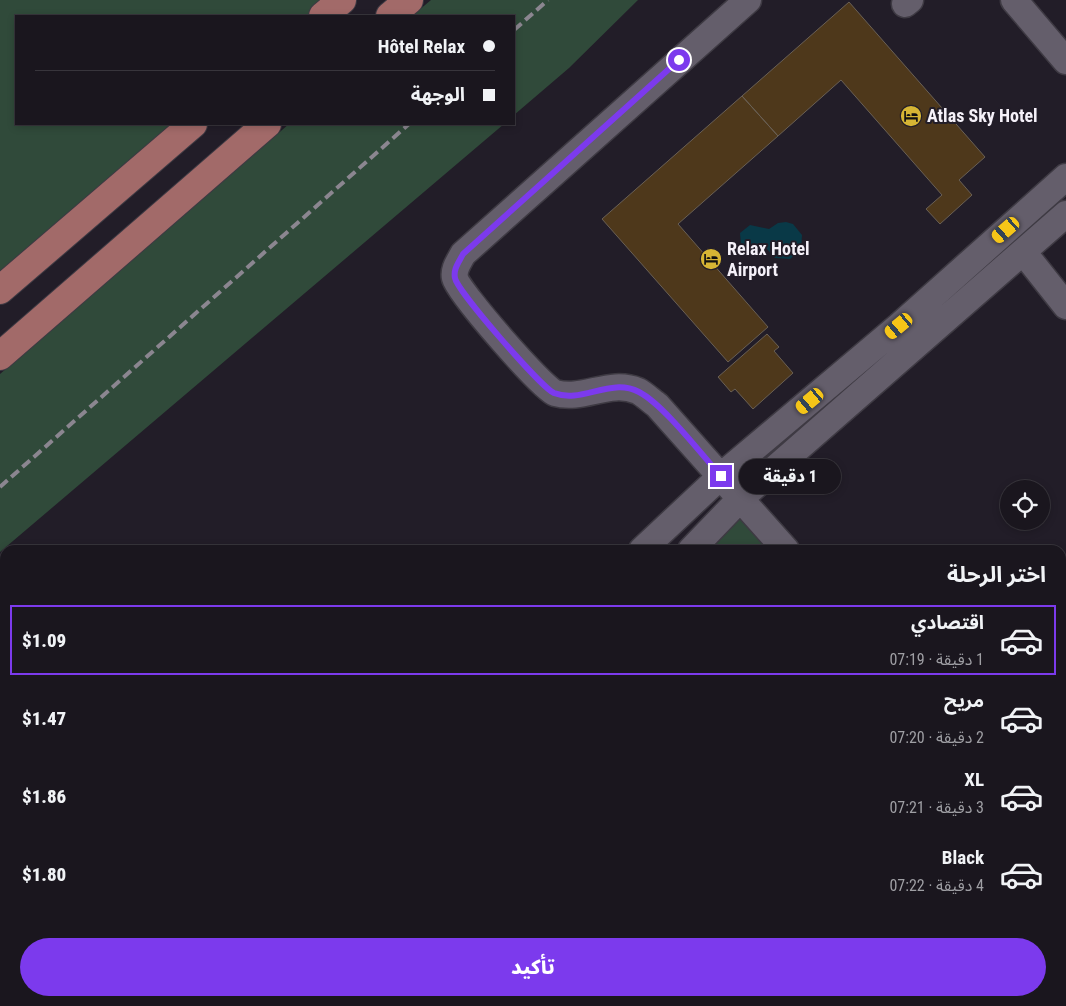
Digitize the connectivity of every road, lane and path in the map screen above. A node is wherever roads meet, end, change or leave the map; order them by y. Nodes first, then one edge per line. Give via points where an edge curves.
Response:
1 (342, 0) edge
2 (409, 0) edge
3 (748, 0) edge
4 (1014, 0) edge
5 (323, 15) edge
6 (391, 15) edge
7 (1066, 61) edge
8 (192, 125) edge
9 (266, 125) edge
10 (1064, 181) edge
11 (1066, 214) edge
12 (1024, 253) junction
13 (0, 290) edge
14 (1066, 306) edge
15 (0, 356) edge
16 (721, 476) junction
17 (741, 498) junction
18 (671, 540) edge
19 (656, 545) edge
20 (696, 545) edge
21 (782, 545) edge

1 - 5 main road
2 - 6 main road
3 - 16 street via 463,254 455,270 455,280 470,301 553,392 581,394 611,386 639,392 656,405
4 - 7 street
8 - 13 main road
9 - 15 main road
10 - 16 street
11 - 12 street
12 - 14 street
12 - 17 street
16 - 17 street
16 - 18 street
17 - 20 street
17 - 21 street
18 - 19 street

